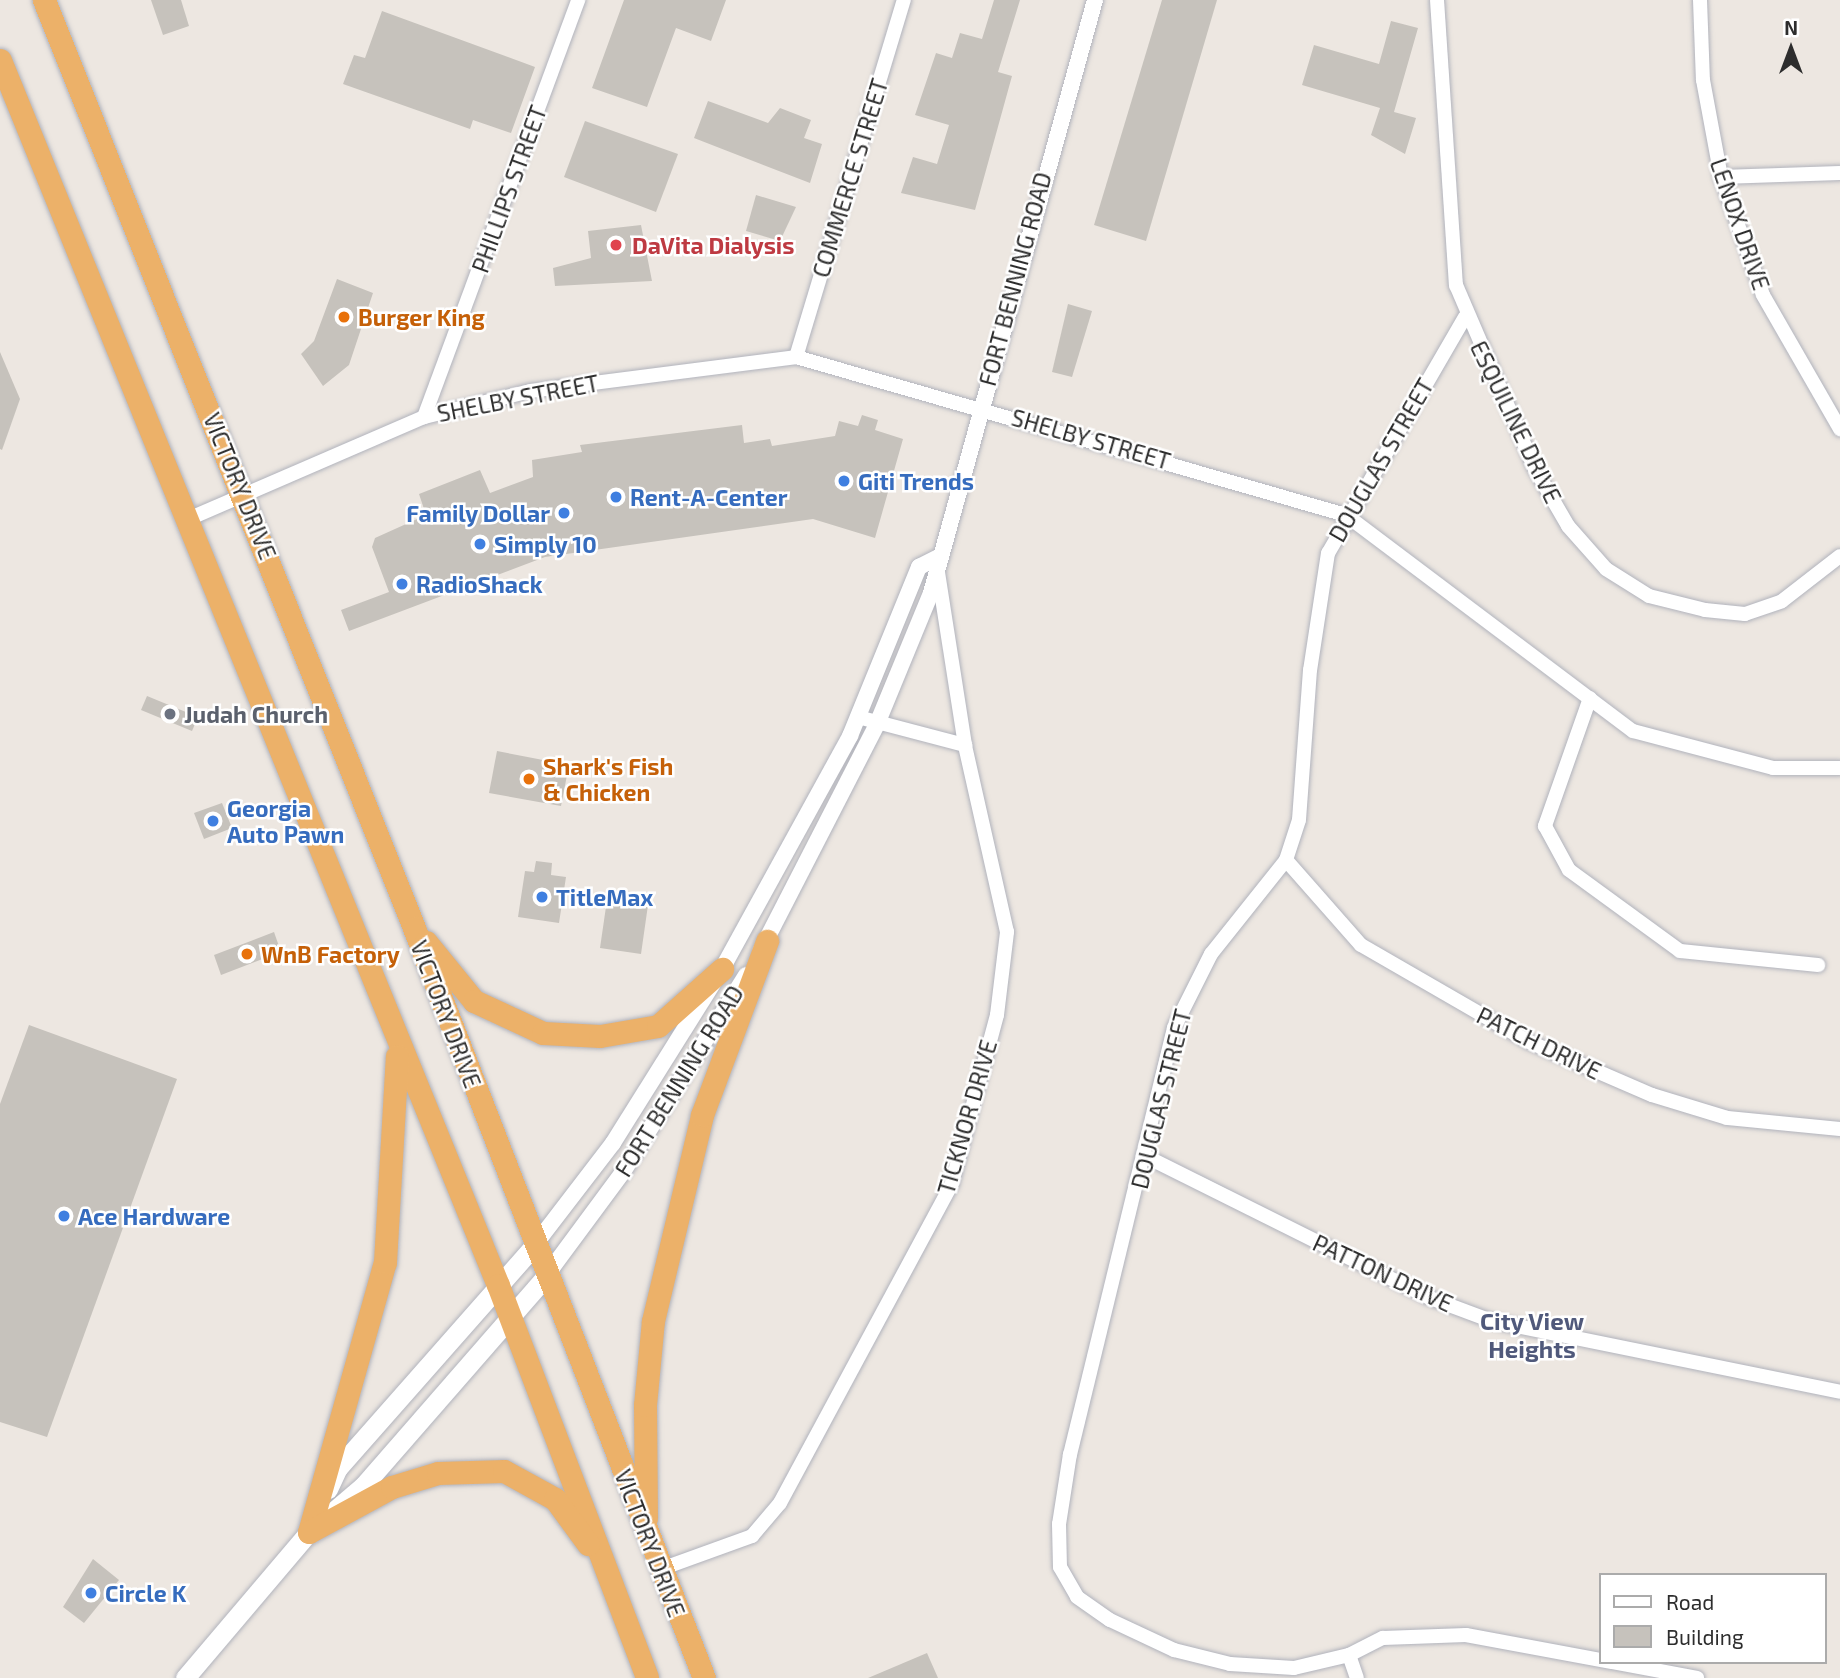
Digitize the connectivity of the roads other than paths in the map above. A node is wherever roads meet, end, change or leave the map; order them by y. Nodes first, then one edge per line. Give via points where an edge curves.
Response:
1 (44, 0) edge
2 (578, 0) edge
3 (904, 0) edge
4 (1095, 0) edge
5 (1437, 0) edge
6 (1700, 0) edge
7 (0, 60) edge
8 (1840, 173) edge
9 (1721, 177) junction
10 (1465, 317) junction
11 (796, 356) junction
12 (980, 407) junction
13 (424, 417) junction
14 (1840, 429) edge
15 (243, 494) junction
16 (1346, 515) junction
17 (186, 520) junction
18 (1840, 556) edge
19 (937, 558) junction
20 (1590, 698) junction
21 (858, 717) junction
22 (877, 724) junction
23 (965, 746) junction
24 (1840, 768) edge
25 (1286, 860) junction
26 (414, 928) junction
27 (767, 941) junction
28 (1818, 965) dead end
29 (722, 969) junction
30 (398, 1046) junction
31 (1840, 1129) edge
32 (1145, 1156) junction
33 (534, 1246) junction
34 (545, 1276) junction
35 (498, 1285) junction
36 (510, 1319) junction
37 (1840, 1392) edge
38 (309, 1532) junction
39 (646, 1532) junction
40 (605, 1566) junction
41 (661, 1569) junction
42 (1349, 1655) junction
43 (1598, 1660) edge
44 (1622, 1664) edge
45 (185, 1678) edge
46 (648, 1678) edge
47 (704, 1678) edge
48 (1357, 1678) edge
49 (1697, 1678) edge

1 - 15 highway, VICTORY DRIVE
2 - 13 street, PHILLIPS STREET
3 - 11 street, COMMERCE STREET
4 - 12 street, FORT BENNING ROAD
5 - 10 street, ESQUILINE DRIVE via 1446,211
6 - 9 street, LENOX DRIVE via 1703,80
7 - 17 highway
8 - 9 street
9 - 14 street, LENOX DRIVE via 1763,295
10 - 16 street, DOUGLAS STREET
10 - 18 street, ESQUILINE DRIVE via 1568,526 1617,575 1649,596 1745,614 1782,601
11 - 12 street, SHELBY STREET
11 - 13 street, SHELBY STREET via 531,391
12 - 16 street, SHELBY STREET
12 - 19 street, FORT BENNING ROAD
13 - 15 street, SHELBY STREET
15 - 17 street, SHELBY STREET
15 - 26 highway, VICTORY DRIVE
16 - 20 street, SHELBY STREET
16 - 25 street, DOUGLAS STREET via 1328,553 1318,604 1299,820
17 - 30 highway
19 - 21 street, FORT BENNING ROAD via 919,567
19 - 22 street, FORT BENNING ROAD via 931,593
19 - 23 street, TICKNOR DRIVE
20 - 24 street, SHELBY STREET via 1633,731 1714,757 1773,768
20 - 28 street via 1545,826 1569,870 1680,951
21 - 22 street
21 - 29 street, FORT BENNING ROAD
22 - 23 street
22 - 27 street, FORT BENNING ROAD
23 - 41 street, TICKNOR DRIVE via 1007,932 997,1015 952,1183 780,1503 752,1536
25 - 31 street, PATCH DRIVE via 1361,945 1527,1041 1652,1095 1727,1118
25 - 32 street, DOUGLAS STREET via 1191,989 1174,1028
26 - 29 highway via 474,1001 543,1033 600,1036 658,1026
26 - 33 highway, VICTORY DRIVE
27 - 34 street, FORT BENNING ROAD via 624,1172
27 - 39 highway via 702,1115 653,1321 645,1405
29 - 33 street, FORT BENNING ROAD via 613,1143
30 - 35 highway
30 - 38 highway via 385,1262
32 - 37 street, PATTON DRIVE via 1430,1298 1492,1321
32 - 42 street, DOUGLAS STREET via 1070,1454 1059,1524 1060,1567 1077,1597 1174,1650 1230,1664 1294,1668
33 - 34 highway, VICTORY DRIVE
33 - 35 main road, FORT BENNING ROAD
34 - 36 main road, FORT BENNING ROAD
34 - 39 highway, VICTORY DRIVE
35 - 36 highway
35 - 38 main road, FORT BENNING ROAD via 338,1468
36 - 38 main road, FORT BENNING ROAD via 363,1486
36 - 40 highway
38 - 40 highway via 392,1487 438,1473 504,1471 555,1500
38 - 45 main road, FORT BENNING ROAD
39 - 41 highway, VICTORY DRIVE
40 - 46 highway
41 - 47 highway, VICTORY DRIVE
42 - 43 street via 1383,1638 1466,1635
42 - 48 street
44 - 49 street

